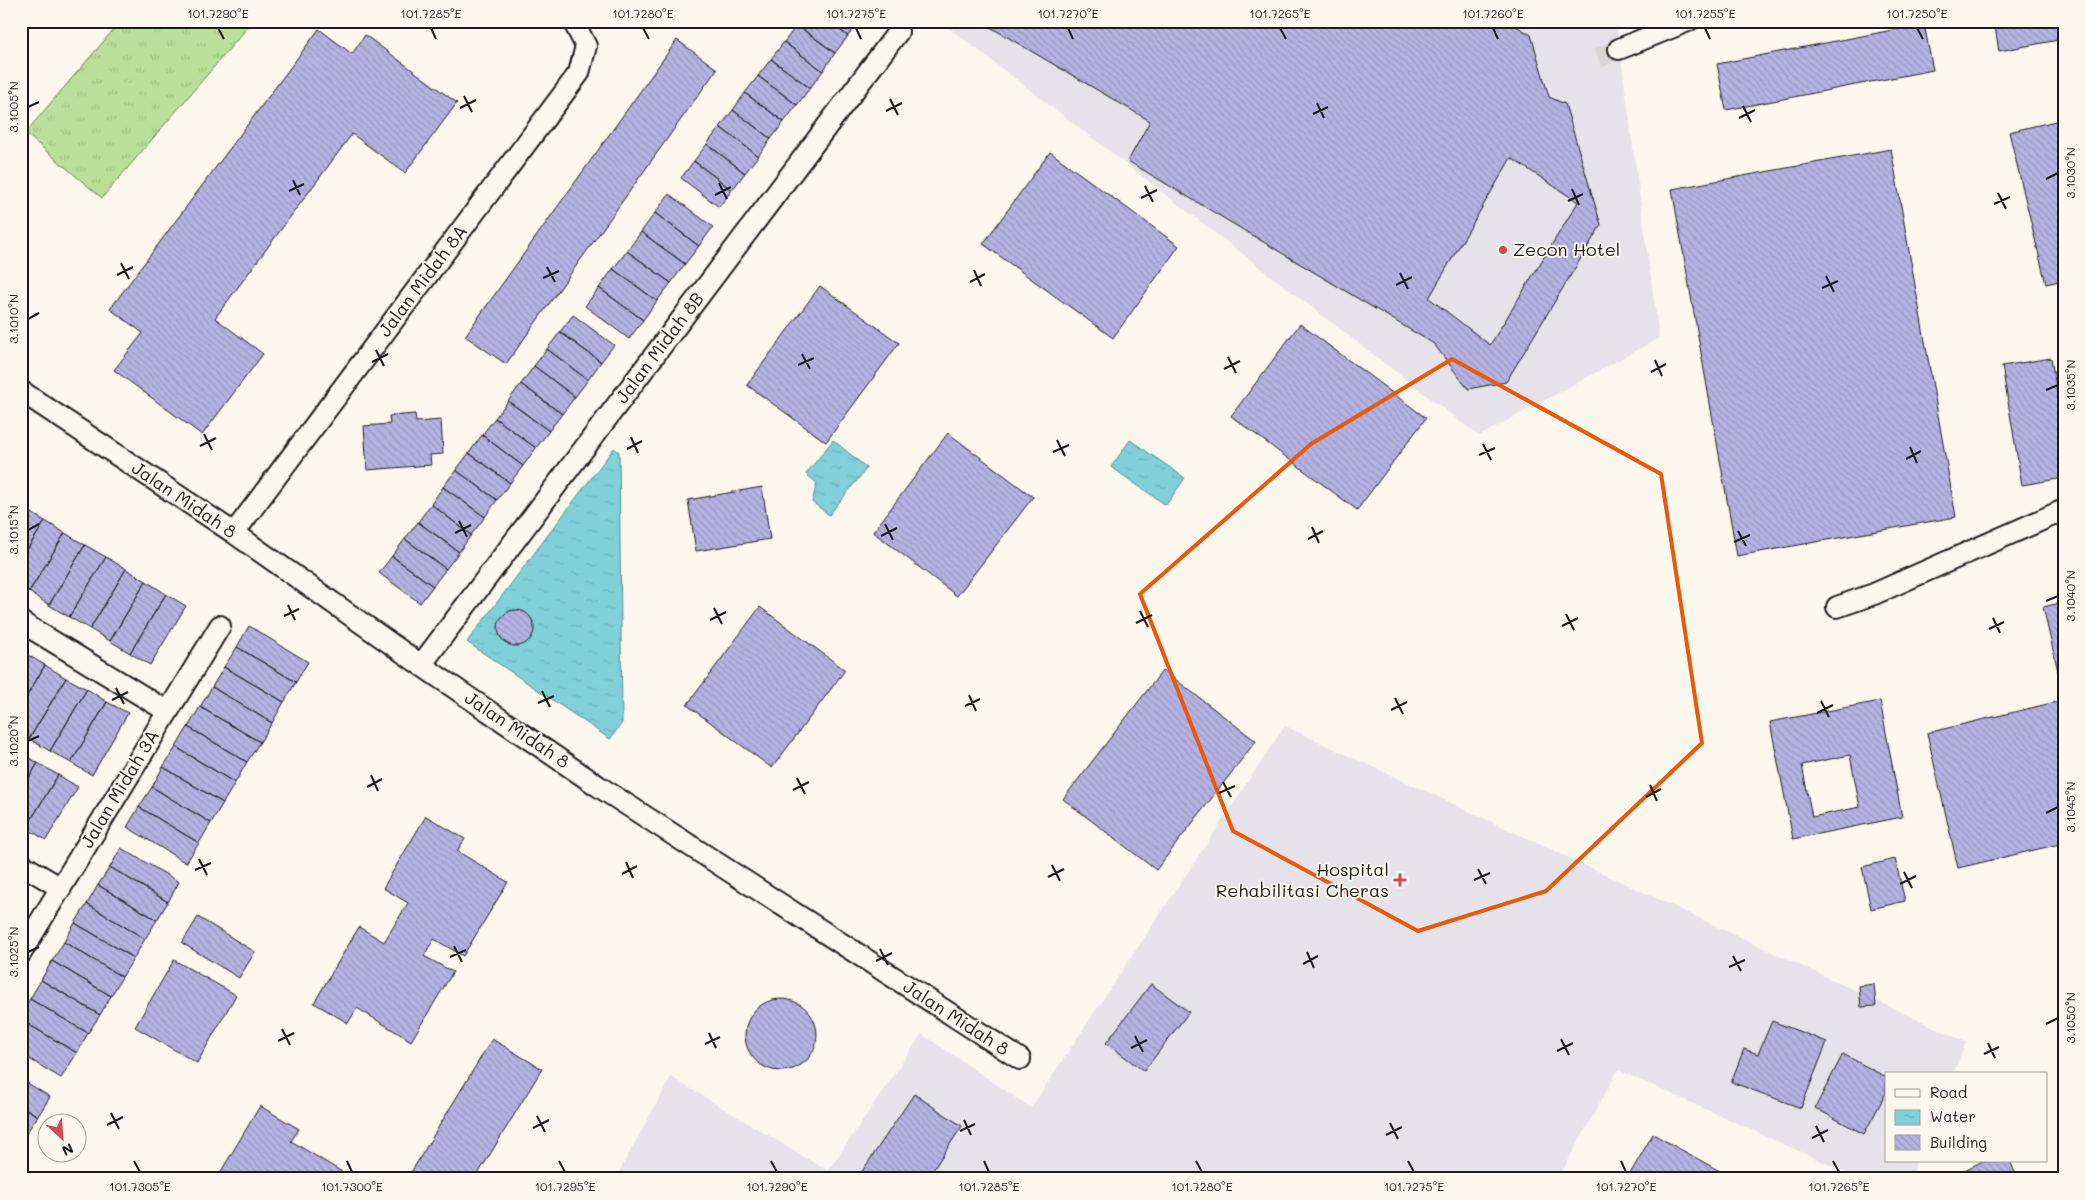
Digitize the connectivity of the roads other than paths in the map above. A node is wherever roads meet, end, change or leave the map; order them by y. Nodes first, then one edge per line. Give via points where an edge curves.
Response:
1 (574, 21) edge
2 (1688, 21) edge
3 (898, 32) dead end
4 (1619, 49) tunnel mouth
5 (21, 391) edge
6 (2064, 510) edge
7 (234, 533) junction
8 (1837, 607) dead end
9 (21, 622) edge
10 (220, 626) dead end
11 (421, 665) junction
12 (167, 711) junction
13 (21, 864) edge
14 (61, 888) junction
15 (21, 953) edge
16 (1020, 1059) dead end

1 - 7 street, Jalan Midah 8A via 586,46 579,73
2 - 4 street
3 - 11 street, Jalan Midah 8B
5 - 7 street, Jalan Midah 8
6 - 8 street via 1874,594
7 - 11 street, Jalan Midah 8
9 - 12 street
10 - 12 street, Jalan Midah 3A
11 - 16 street, Jalan Midah 8 via 598,786
12 - 14 street, Jalan Midah 3A
13 - 14 street
14 - 15 street, Jalan Midah 3A

